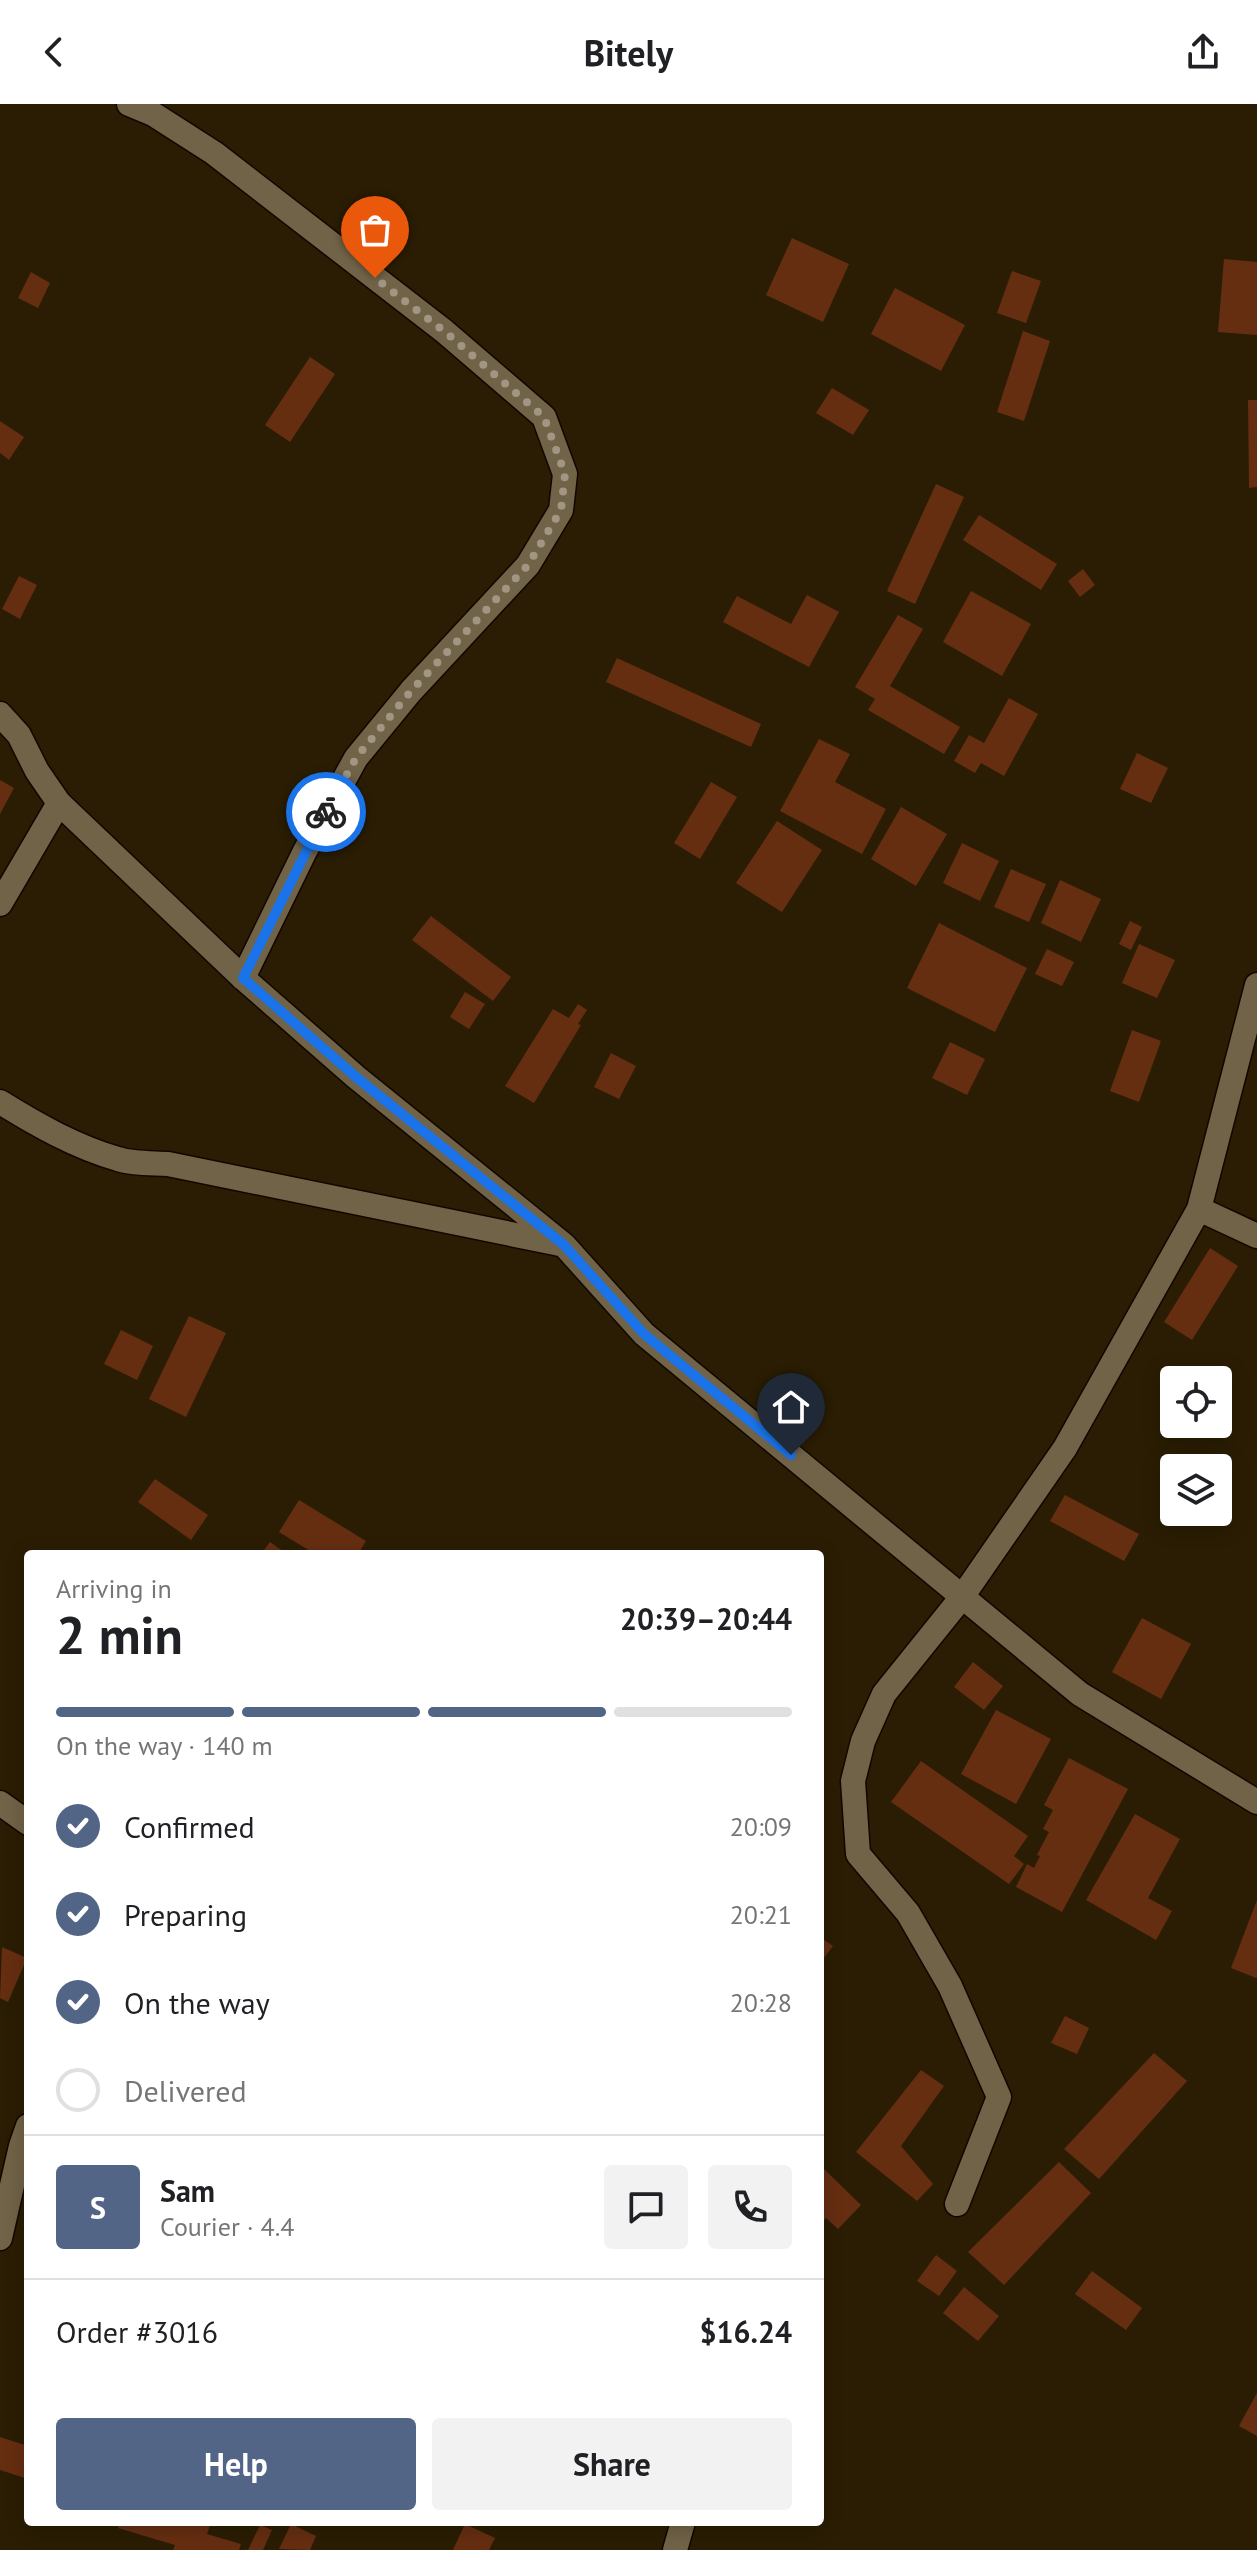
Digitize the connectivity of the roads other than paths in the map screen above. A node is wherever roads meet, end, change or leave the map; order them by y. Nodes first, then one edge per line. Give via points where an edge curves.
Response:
1 (129, 104) edge
2 (158, 109) edge
3 (0, 714) edge
4 (59, 803) junction
5 (0, 904) edge
6 (243, 978) junction
7 (1257, 985) edge
8 (0, 1102) edge
9 (1199, 1209) junction
10 (1257, 1236) edge
11 (564, 1245) junction
12 (962, 1597) junction
13 (1257, 1802) edge
14 (0, 1803) edge
15 (24, 1820) edge
16 (24, 2137) edge
17 (957, 2204) dead end
18 (0, 2238) edge
19 (682, 2526) edge
20 (675, 2550) edge

1 - 2 street
2 - 6 street via 444,331 544,417 565,474 561,510 528,565 356,758
3 - 4 street via 19,735
4 - 5 street
4 - 6 street
6 - 11 street
7 - 9 street
8 - 11 street via 121,1160 168,1164
9 - 10 street
9 - 12 street via 1065,1448
11 - 12 street via 644,1334
12 - 13 street via 1080,1694
12 - 17 street via 884,1694 863,1741 853,1781 858,1854 908,1913 950,1986 999,2097
14 - 15 street
16 - 18 street
19 - 20 street

